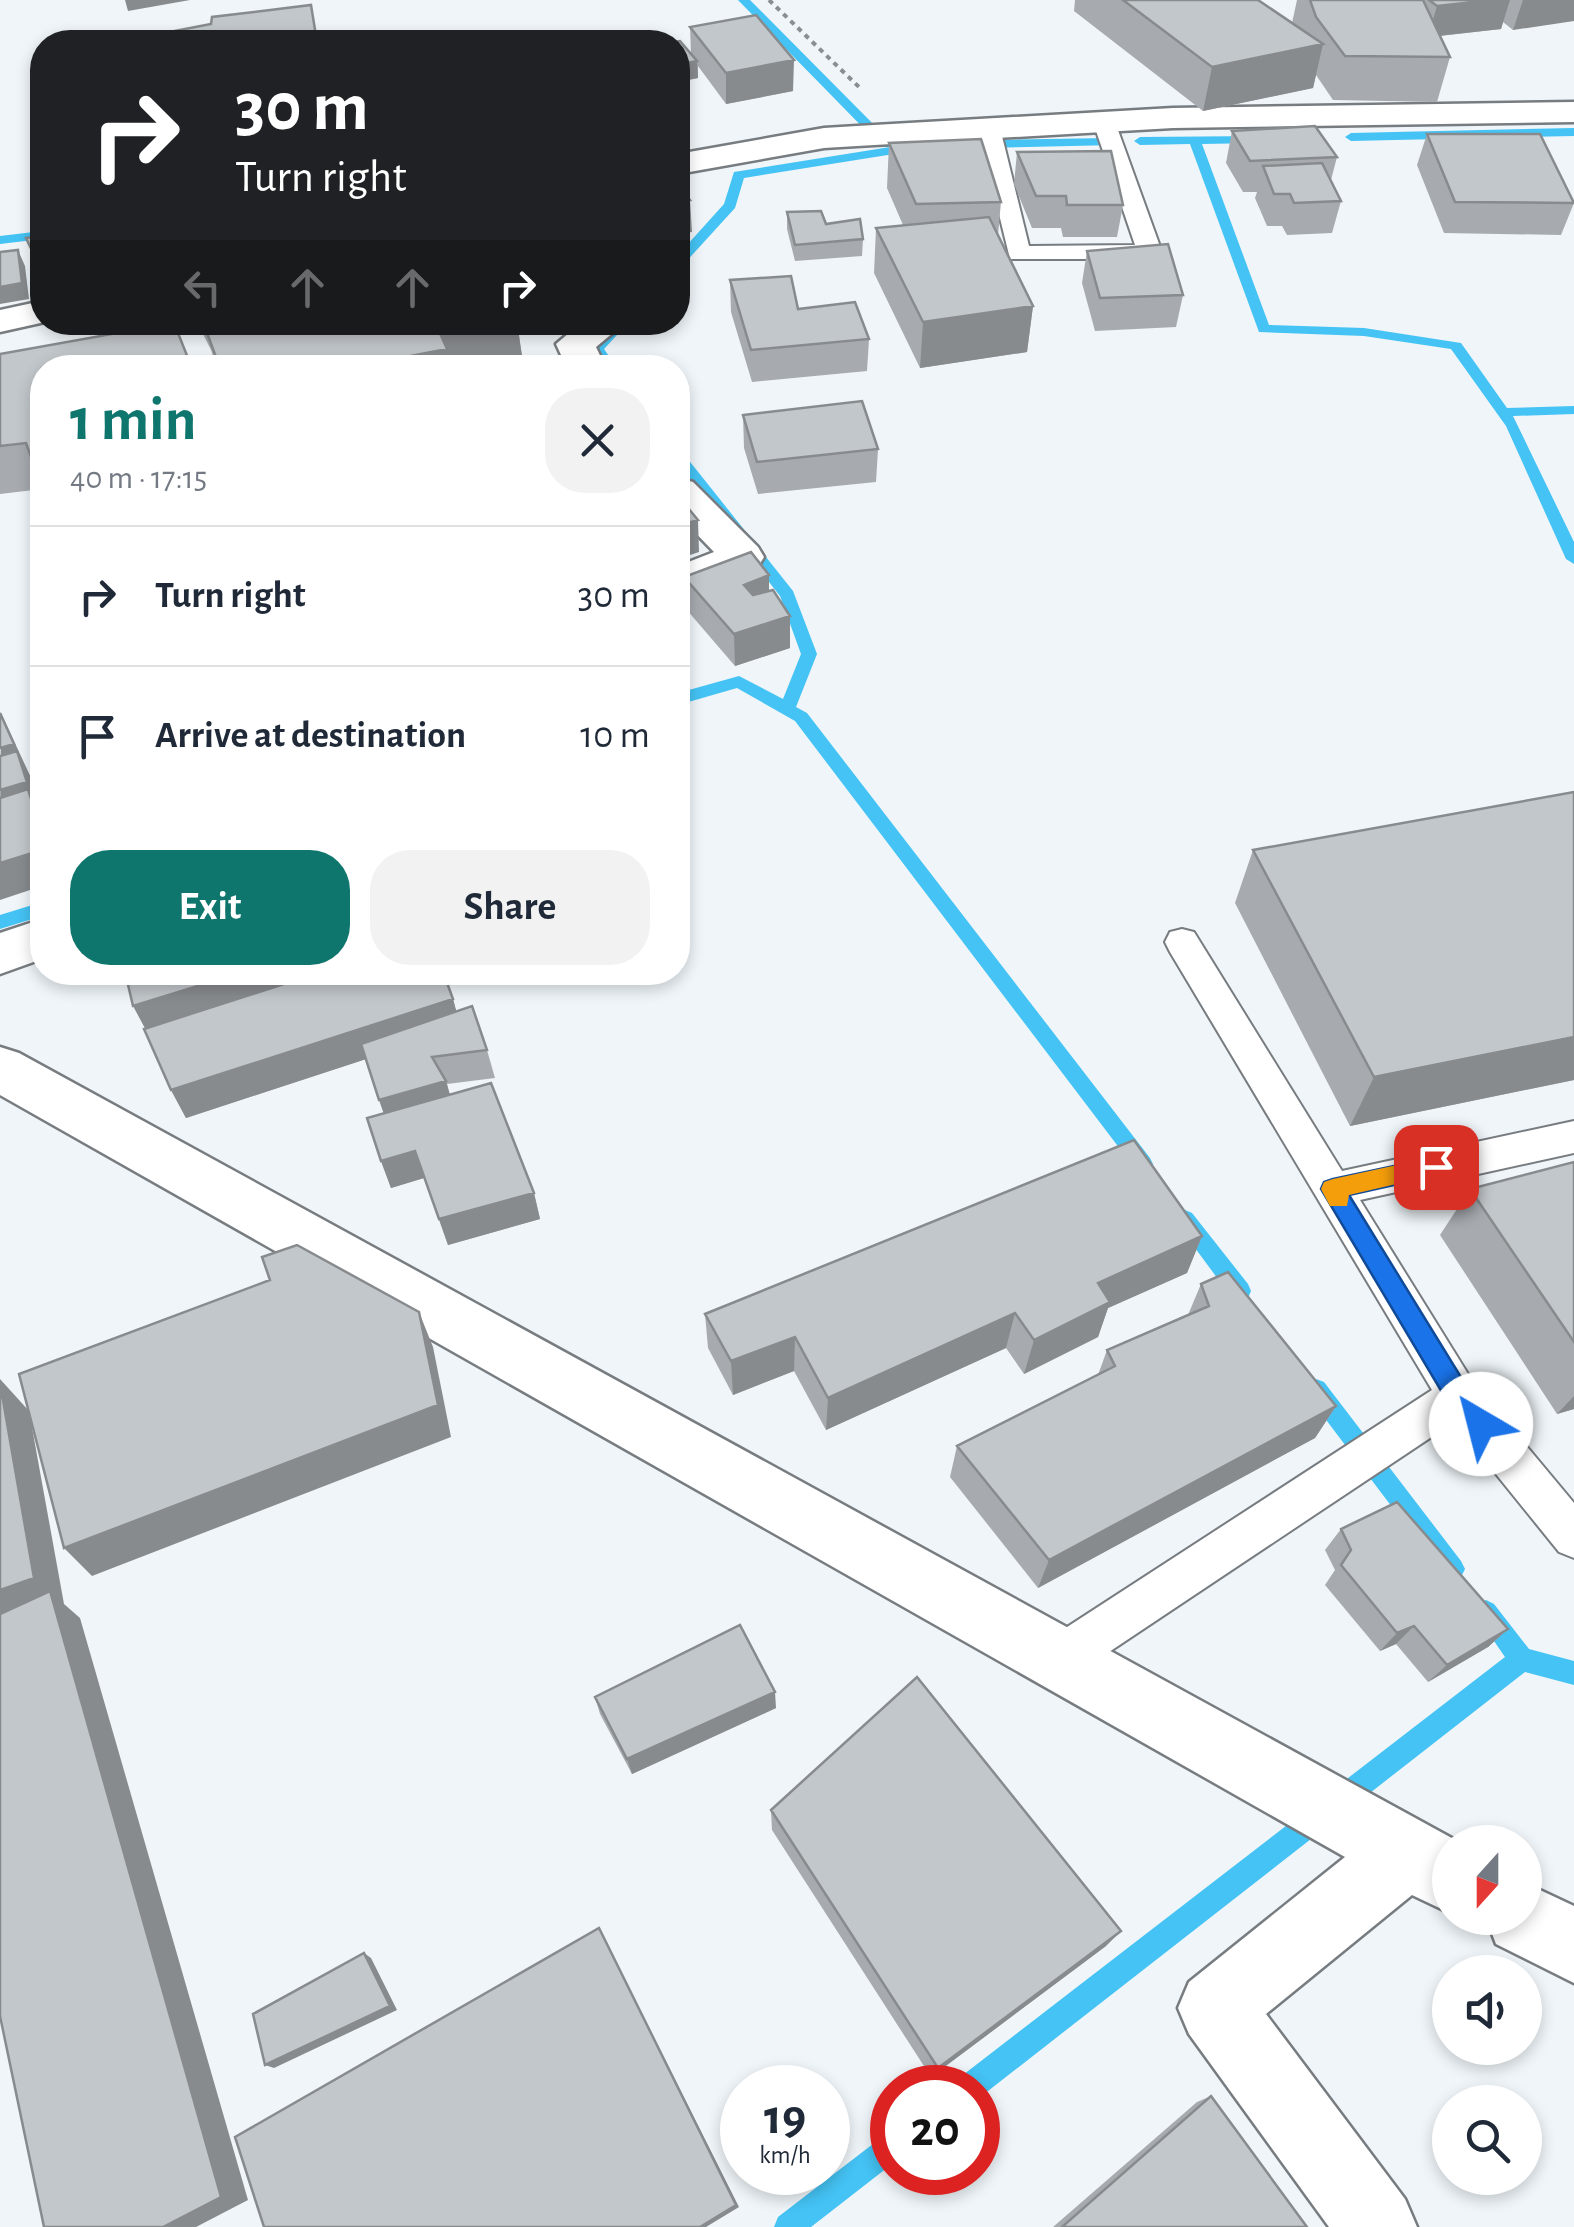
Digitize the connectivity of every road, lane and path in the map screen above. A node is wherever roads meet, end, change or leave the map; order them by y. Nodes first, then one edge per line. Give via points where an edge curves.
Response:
1 (769, 0) edge
2 (862, 90) dead end
3 (1574, 112) edge
4 (1108, 135) junction
5 (991, 139) junction
6 (690, 162) edge
7 (30, 315) edge
8 (0, 321) edge
9 (588, 335) edge
10 (580, 355) edge
11 (690, 503) edge
12 (690, 576) edge
13 (1182, 942) dead end
14 (30, 943) edge
15 (0, 954) edge
16 (0, 1069) edge
17 (1574, 1137) edge
18 (1333, 1189) junction
19 (1458, 1396) junction
20 (1574, 1537) edge
21 (1060, 1658) junction
22 (1405, 1852) edge
23 (1542, 1929) edge
24 (1574, 1946) edge
25 (1377, 2227) edge

1 - 2 path
3 - 4 street
4 - 5 street
4 - 5 lane via 1150,252 1020,254
5 - 6 street via 824,138
7 - 8 street
9 - 10 street via 575,344
11 - 12 street via 742,557
13 - 18 lane
14 - 15 street
16 - 21 street
17 - 18 lane
18 - 19 lane
19 - 20 lane
19 - 21 lane
21 - 22 street
22 - 25 street via 1216,2008
23 - 24 street

